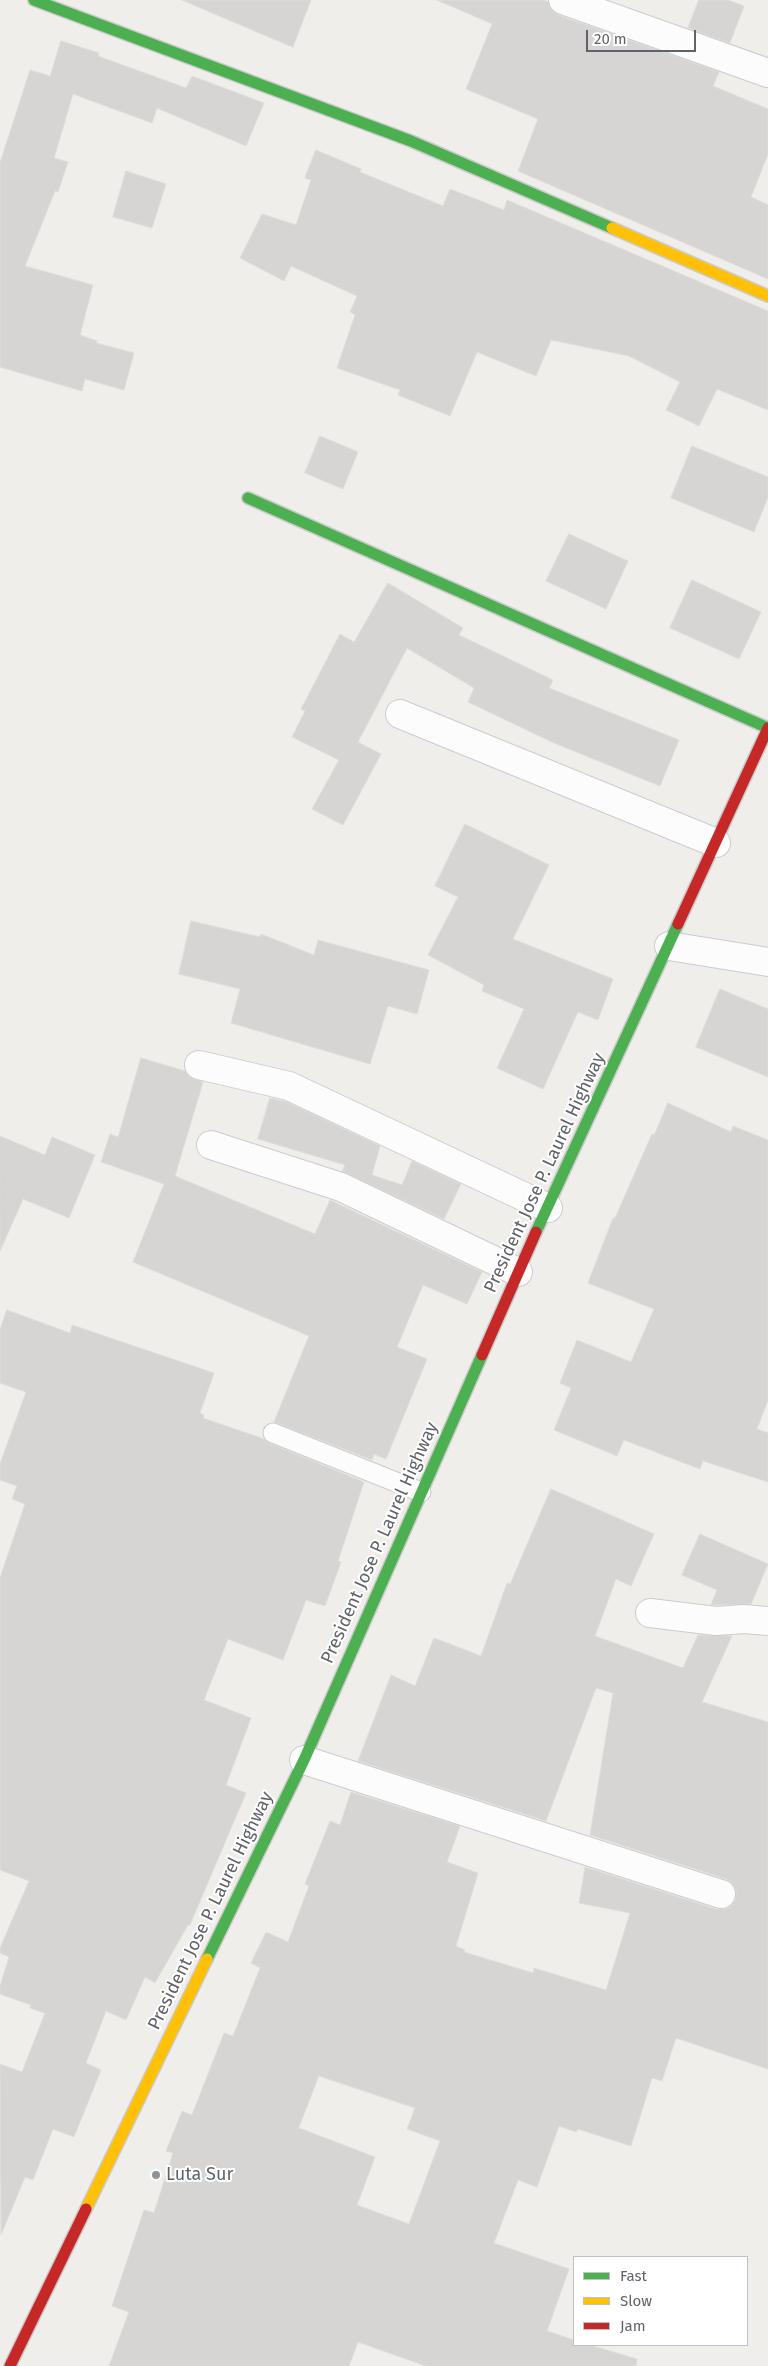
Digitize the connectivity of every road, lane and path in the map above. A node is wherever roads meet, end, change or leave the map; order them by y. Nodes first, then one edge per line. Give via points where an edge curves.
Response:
1 (34, 0) edge
2 (563, 0) edge
3 (768, 72) edge
4 (768, 296) edge
5 (248, 498) dead end
6 (400, 714) dead end
7 (768, 728) edge
8 (716, 843) junction
9 (669, 946) junction
10 (768, 962) edge
11 (199, 1065) dead end
12 (211, 1145) dead end
13 (548, 1208) junction
14 (518, 1272) junction
15 (273, 1433) dead end
16 (421, 1492) junction
17 (650, 1613) dead end
18 (768, 1621) edge
19 (304, 1760) junction
20 (721, 1894) dead end
21 (10, 2366) edge

1 - 4 main road via 411,141
2 - 3 street
5 - 7 main road
6 - 8 street
7 - 8 main road, President Jose P. Laurel Highway
8 - 9 main road, President Jose P. Laurel Highway
9 - 10 street
9 - 13 main road, President Jose P. Laurel Highway
11 - 13 street via 289,1086
12 - 14 street via 341,1187
13 - 14 main road, President Jose P. Laurel Highway
14 - 16 main road, President Jose P. Laurel Highway
15 - 16 lane
16 - 19 main road, President Jose P. Laurel Highway
17 - 18 street via 716,1621
19 - 20 street
19 - 21 main road, President Jose P. Laurel Highway

